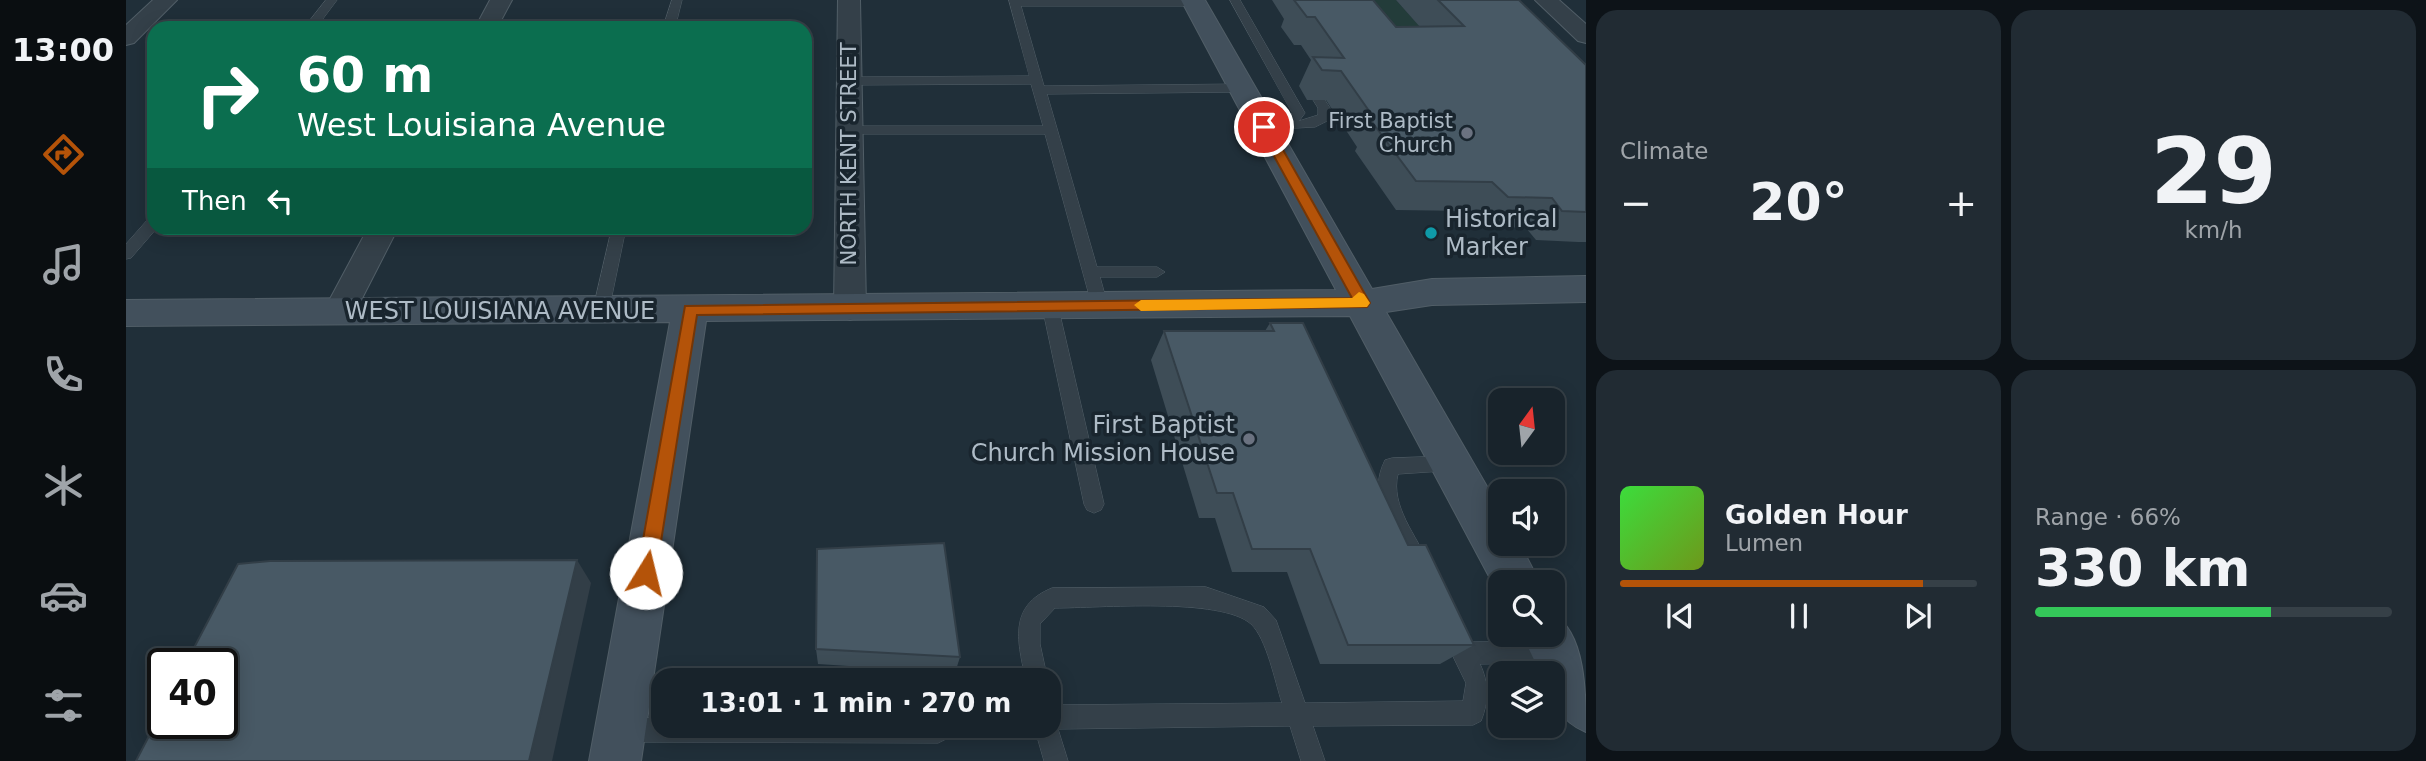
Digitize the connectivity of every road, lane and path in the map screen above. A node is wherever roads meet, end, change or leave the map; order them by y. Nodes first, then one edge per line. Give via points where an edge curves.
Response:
1 (166, 0) edge
2 (332, 0) edge
3 (501, 0) edge
4 (677, 0) edge
5 (849, 0) edge
6 (1235, 0) edge
7 (1546, 0) edge
8 (1014, 2) edge
9 (1194, 2) edge
10 (316, 21) edge
11 (490, 21) edge
12 (670, 21) edge
13 (1583, 31) edge
14 (126, 37) edge
15 (849, 81) junction
16 (1038, 85) junction
17 (1242, 88) junction
18 (1320, 100) dead end
19 (1275, 126) junction
20 (849, 130) junction
21 (1050, 130) junction
22 (147, 229) edge
23 (379, 235) edge
24 (617, 235) edge
25 (126, 254) edge
26 (1090, 272) junction
27 (1157, 272) dead end
28 (1586, 289) edge
29 (1362, 303) junction
30 (1050, 306) junction
31 (1100, 306) junction
32 (850, 308) junction
33 (601, 310) junction
34 (690, 310) junction
35 (339, 312) junction
36 (126, 313) edge
37 (1451, 464) junction
38 (1094, 504) dead end
39 (1510, 570) edge
40 (1426, 579) edge
41 (1444, 616) edge
42 (1515, 647) edge
43 (1553, 647) edge
44 (1462, 653) junction
45 (1035, 668) edge
46 (1586, 707) edge
47 (1297, 715) junction
48 (1061, 717) edge
49 (788, 738) edge
50 (1049, 738) edge
51 (617, 746) edge
52 (1056, 761) edge
53 (1312, 761) edge

1 - 14 street
2 - 10 lane
3 - 11 street
4 - 12 lane
5 - 15 street, NORTH KENT STREET
6 - 19 lane via 1285,75 1299,113
7 - 13 street
8 - 9 lane
8 - 16 lane
9 - 17 street
15 - 16 lane
15 - 20 street, NORTH KENT STREET
16 - 17 lane
16 - 21 lane
17 - 19 street
18 - 19 lane via 1324,117 1315,123
19 - 29 street
20 - 21 lane
20 - 32 street, NORTH KENT STREET
21 - 26 lane
22 - 25 lane
23 - 35 street
24 - 33 lane
26 - 27 lane
26 - 31 lane
28 - 29 street, WEST LOUISIANA AVENUE via 1432,292
29 - 31 street, WEST LOUISIANA AVENUE
29 - 37 street
30 - 31 street, WEST LOUISIANA AVENUE
30 - 32 street, WEST LOUISIANA AVENUE
30 - 38 lane
32 - 34 street, WEST LOUISIANA AVENUE
33 - 34 street, WEST LOUISIANA AVENUE
33 - 35 street, WEST LOUISIANA AVENUE
34 - 51 street
35 - 36 street, WEST LOUISIANA AVENUE
37 - 39 street
37 - 40 lane via 1392,466 1385,475 1384,492
41 - 44 lane
42 - 44 lane
43 - 46 street
44 - 47 lane via 1477,682 1473,713
45 - 47 lane via 1028,625 1035,608 1052,598 1206,597 1256,614 1268,628
47 - 48 lane
47 - 53 lane
49 - 51 lane
50 - 52 lane

